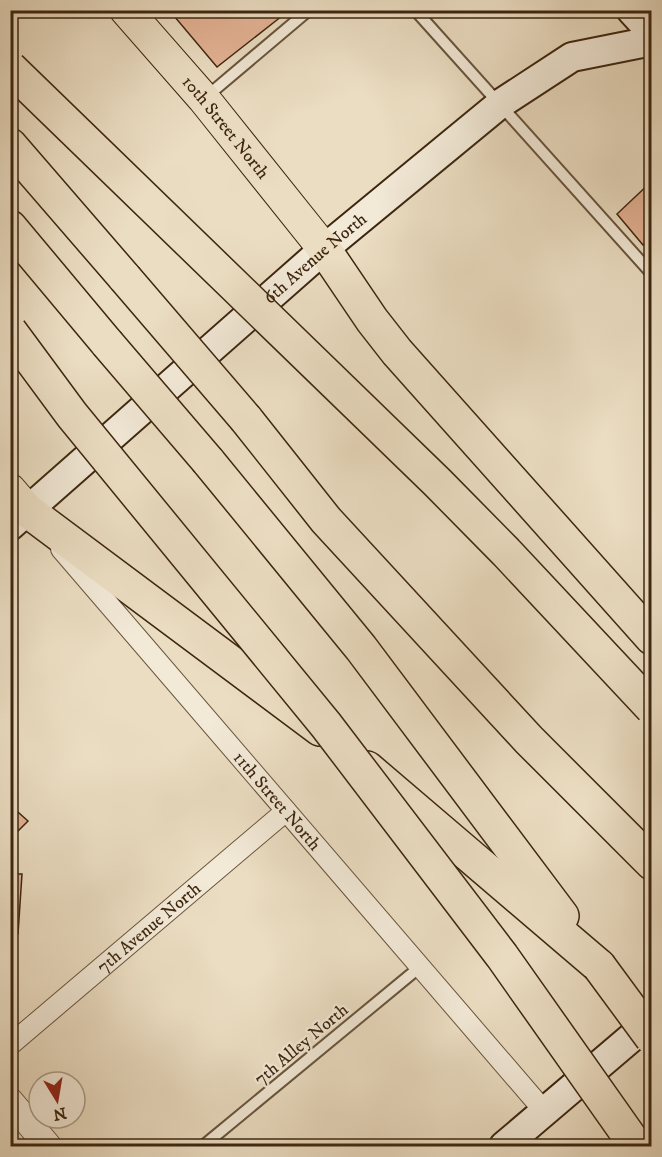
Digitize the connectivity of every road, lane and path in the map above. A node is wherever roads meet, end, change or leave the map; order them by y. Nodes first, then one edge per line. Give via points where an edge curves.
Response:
1 (126, 10) edge
2 (309, 10) edge
3 (415, 10) edge
4 (631, 10) edge
5 (651, 33) edge
6 (651, 41) edge
7 (10, 68) edge
8 (204, 99) junction
9 (500, 104) junction
10 (10, 145) edge
11 (10, 227) edge
12 (324, 249) junction
13 (651, 274) edge
14 (10, 331) edge
15 (16, 509) edge
16 (651, 638) edge
17 (651, 708) edge
18 (286, 811) junction
19 (651, 863) edge
20 (421, 966) junction
21 (599, 966) junction
22 (651, 1020) edge
23 (651, 1038) edge
24 (10, 1045) edge
25 (10, 1101) edge
26 (545, 1112) junction
27 (48, 1146) edge
28 (203, 1146) edge
29 (504, 1146) edge
30 (636, 1146) edge

1 - 8 main road, 10th Street North
2 - 8 lane
3 - 9 lane
4 - 5 main road
6 - 9 main road, 6th Avenue North via 572,57
7 - 17 highway, bridge via 437,482
8 - 12 main road, 10th Street North
9 - 12 main road, 6th Avenue North
9 - 13 lane
10 - 19 highway, bridge via 246,419 326,520 543,755
11 - 21 highway, bridge via 361,648
12 - 15 main road, 6th Avenue North
12 - 16 highway via 397,352
14 - 30 highway, bridge via 72,415 326,725 502,956
15 - 18 street, 11th Street North
15 - 21 highway via 304,715
18 - 20 street, 11th Street North
18 - 24 street, 7th Avenue North
20 - 26 street, 11th Street North
20 - 28 lane, 7th Alley North
21 - 23 highway, bridge
22 - 26 main road
25 - 27 street
26 - 29 main road

